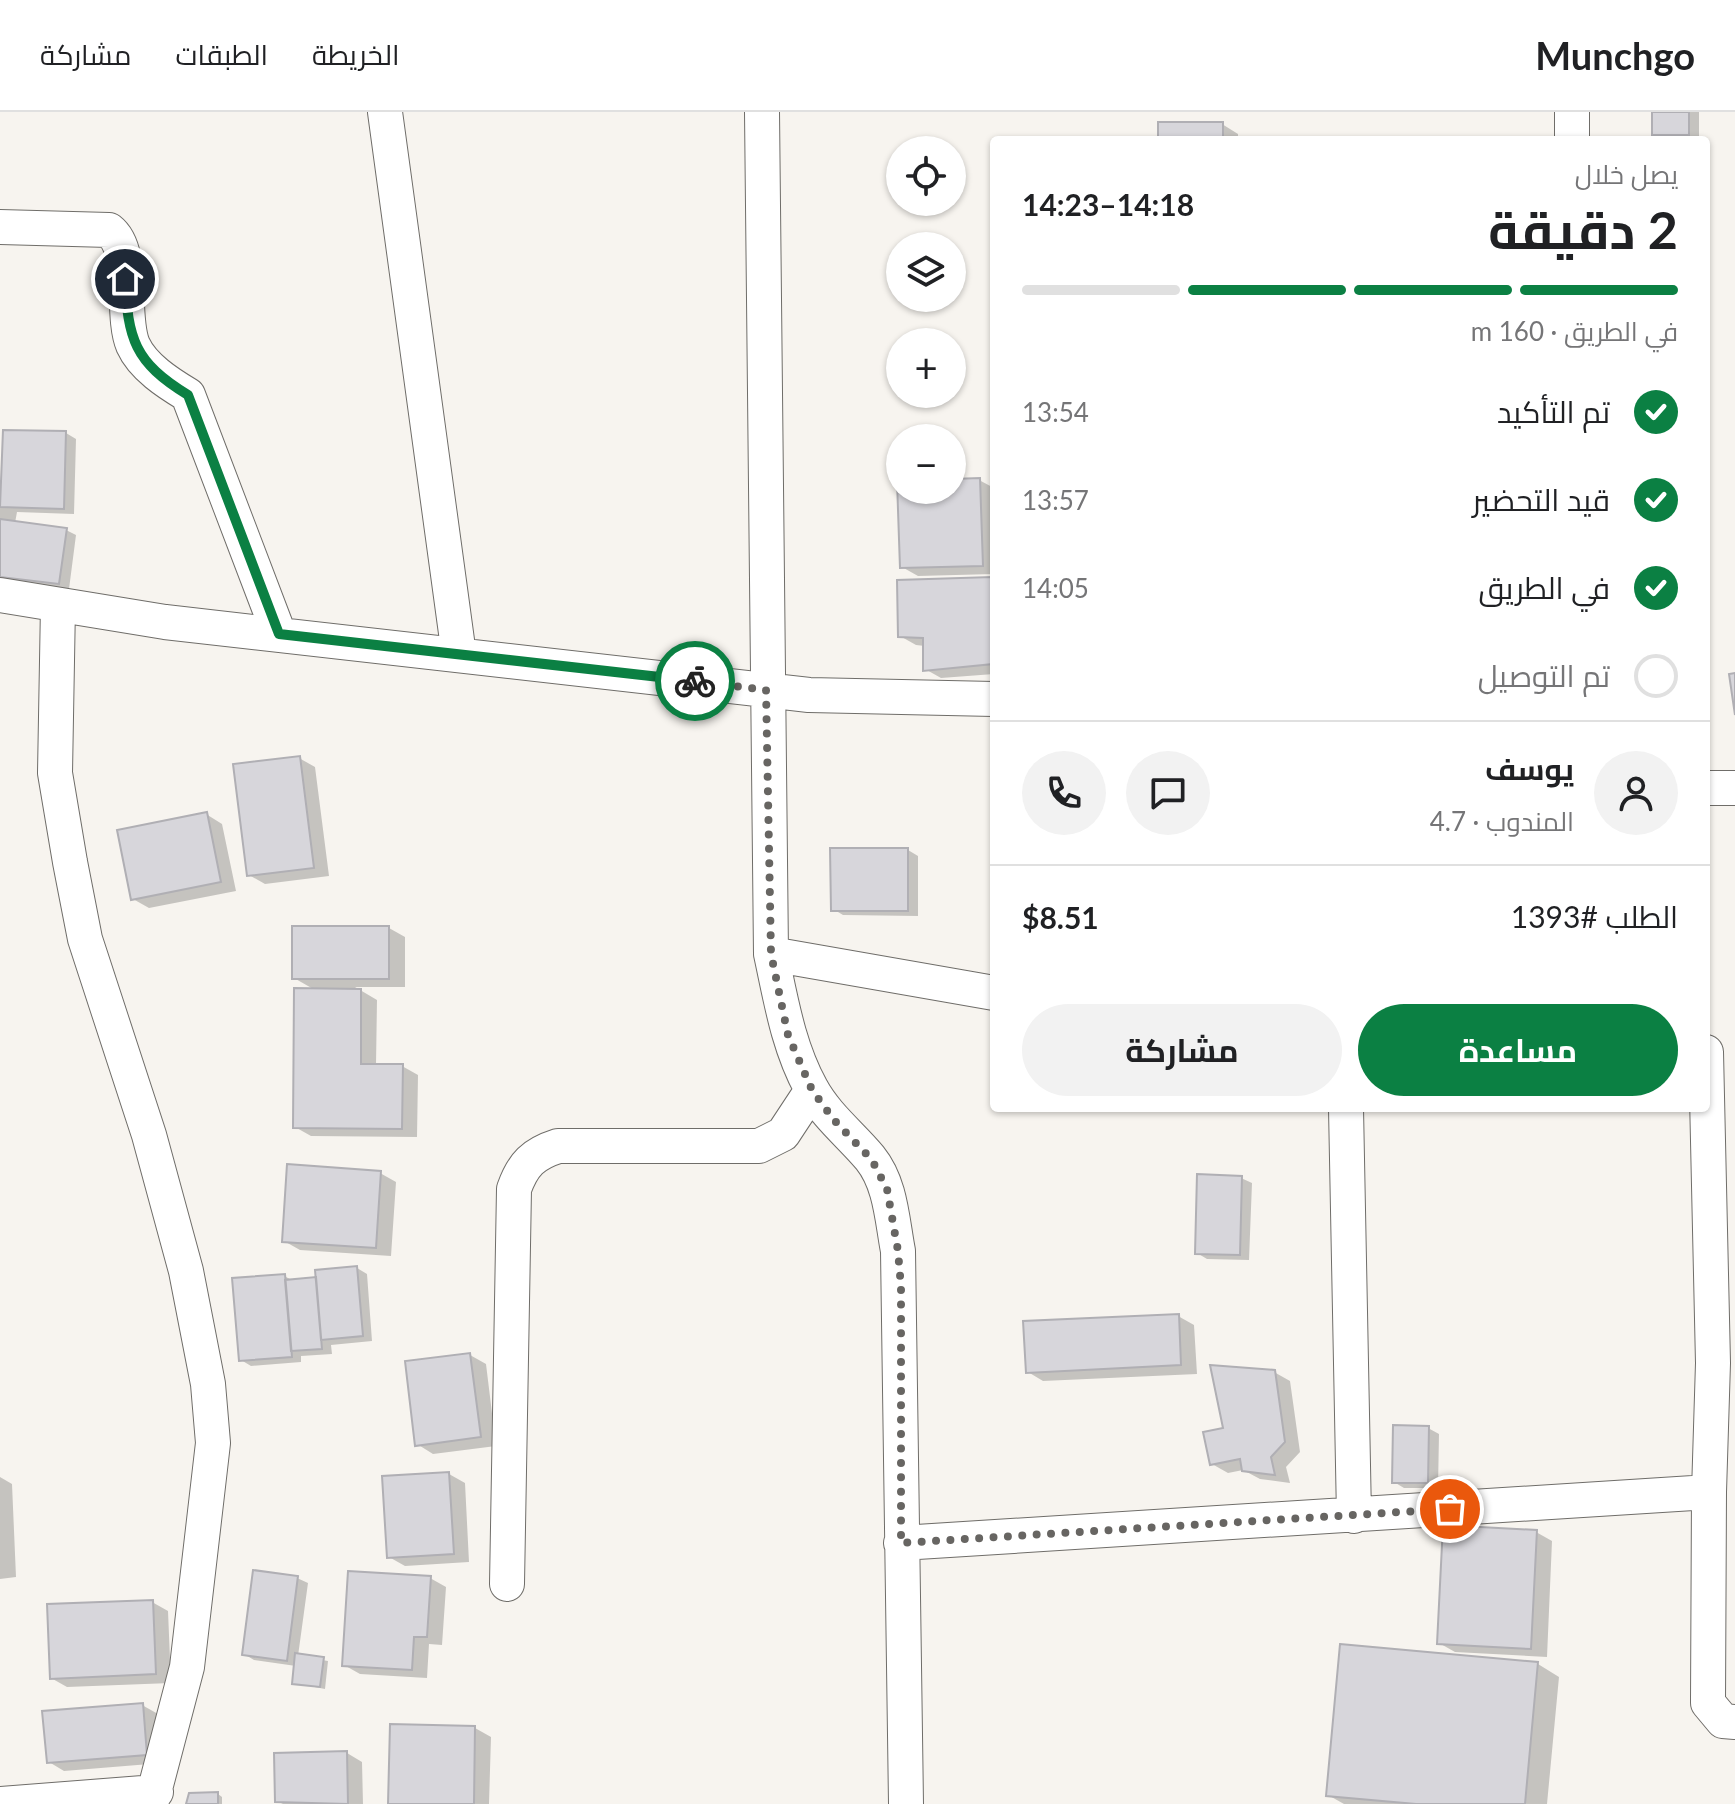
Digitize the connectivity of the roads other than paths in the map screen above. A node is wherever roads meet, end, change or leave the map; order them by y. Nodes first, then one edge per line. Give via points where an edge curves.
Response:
1 (385, 112) edge
2 (762, 112) edge
3 (1572, 112) edge
4 (1572, 136) edge
5 (0, 227) edge
6 (0, 595) edge
7 (58, 605) junction
8 (279, 634) junction
9 (459, 655) junction
10 (766, 690) junction
11 (990, 699) edge
12 (1710, 788) edge
13 (1735, 788) edge
14 (771, 954) junction
15 (990, 992) edge
16 (1710, 1052) edge
17 (1735, 1053) edge
18 (812, 1090) junction
19 (1346, 1112) edge
20 (1707, 1112) edge
21 (1709, 1492) junction
22 (1354, 1516) junction
23 (901, 1543) junction
24 (507, 1584) dead end
25 (1735, 1722) edge
26 (154, 1798) edge
27 (0, 1804) edge
28 (906, 1804) edge

1 - 9 street
2 - 10 street
3 - 4 street
5 - 8 street via 109,230 115,235 123,254 133,345 161,379 188,395
6 - 7 street
7 - 8 street
7 - 26 street via 55,773 70,862 85,939 149,1135 186,1271 208,1384 213,1443 187,1667
8 - 9 street
9 - 10 street
10 - 11 street via 873,699
10 - 14 street
12 - 13 street
14 - 15 street
14 - 18 street via 788,1035
16 - 17 street
18 - 23 street via 872,1160 887,1189 901,1287
18 - 24 street via 783,1134 759,1146 558,1146 537,1153 521,1169 514,1189
19 - 22 street
20 - 21 street via 1713,1363
21 - 22 street
21 - 25 street via 1708,1703 1723,1721
22 - 23 street
23 - 28 street
26 - 27 street

